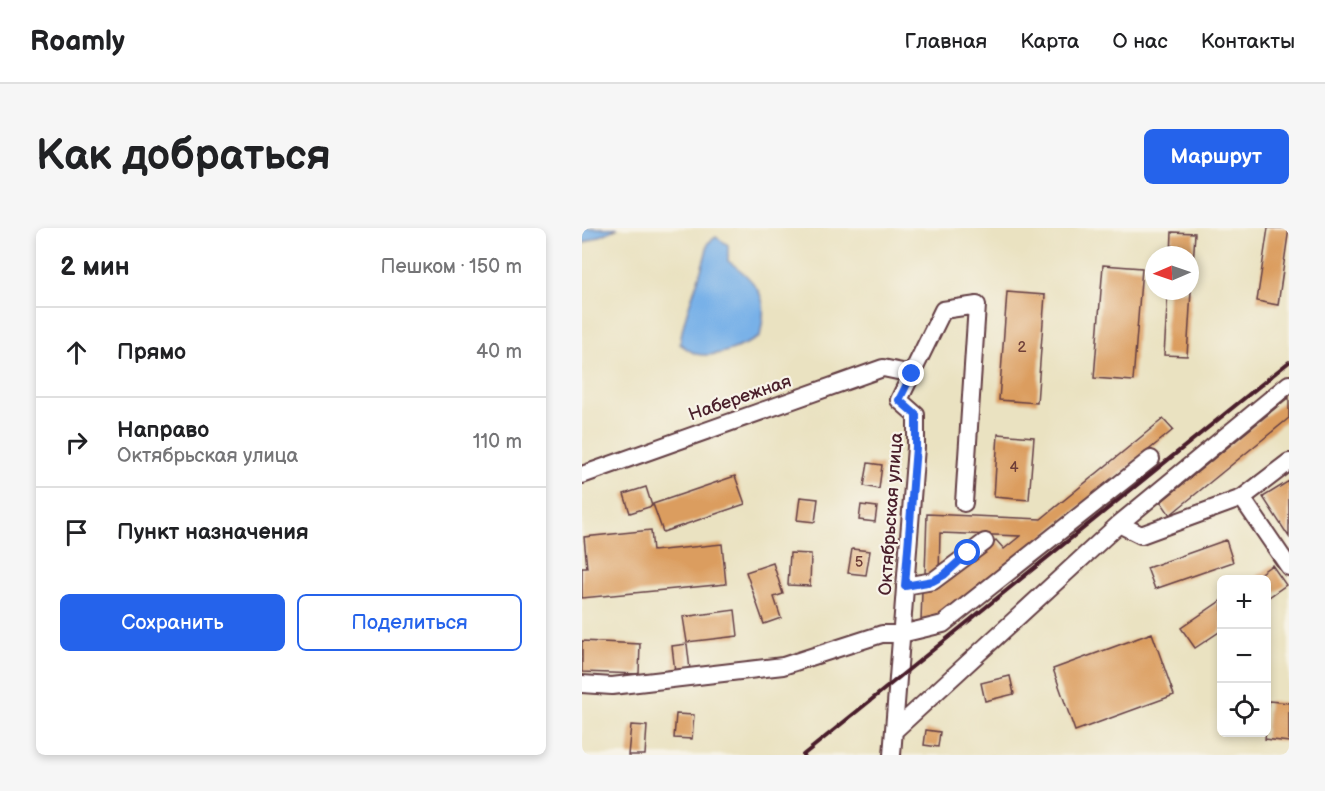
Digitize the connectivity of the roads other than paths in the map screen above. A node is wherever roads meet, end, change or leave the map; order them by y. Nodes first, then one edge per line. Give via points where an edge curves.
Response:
1 (912, 374) junction
2 (1289, 384) edge
3 (1151, 459) dead end
4 (1289, 462) edge
5 (582, 474) edge
6 (1242, 498) junction
7 (964, 502) dead end
8 (1119, 524) junction
9 (985, 542) dead end
10 (1289, 567) edge
11 (905, 586) junction
12 (901, 634) junction
13 (582, 684) edge
14 (894, 731) junction
15 (892, 755) edge

1 - 5 street, Набережная via 883,368
1 - 7 street, Октябрьская улица via 943,310 977,304
1 - 11 street, Октябрьская улица via 899,400 916,415
2 - 8 street
3 - 12 street via 943,624
4 - 6 street
6 - 8 street via 1141,535
6 - 10 street
8 - 14 street
9 - 11 street via 933,581
11 - 12 street, Октябрьская улица
12 - 13 street via 882,634 783,666 612,686
12 - 14 street, Октябрьская улица
14 - 15 street, Октябрьская улица

